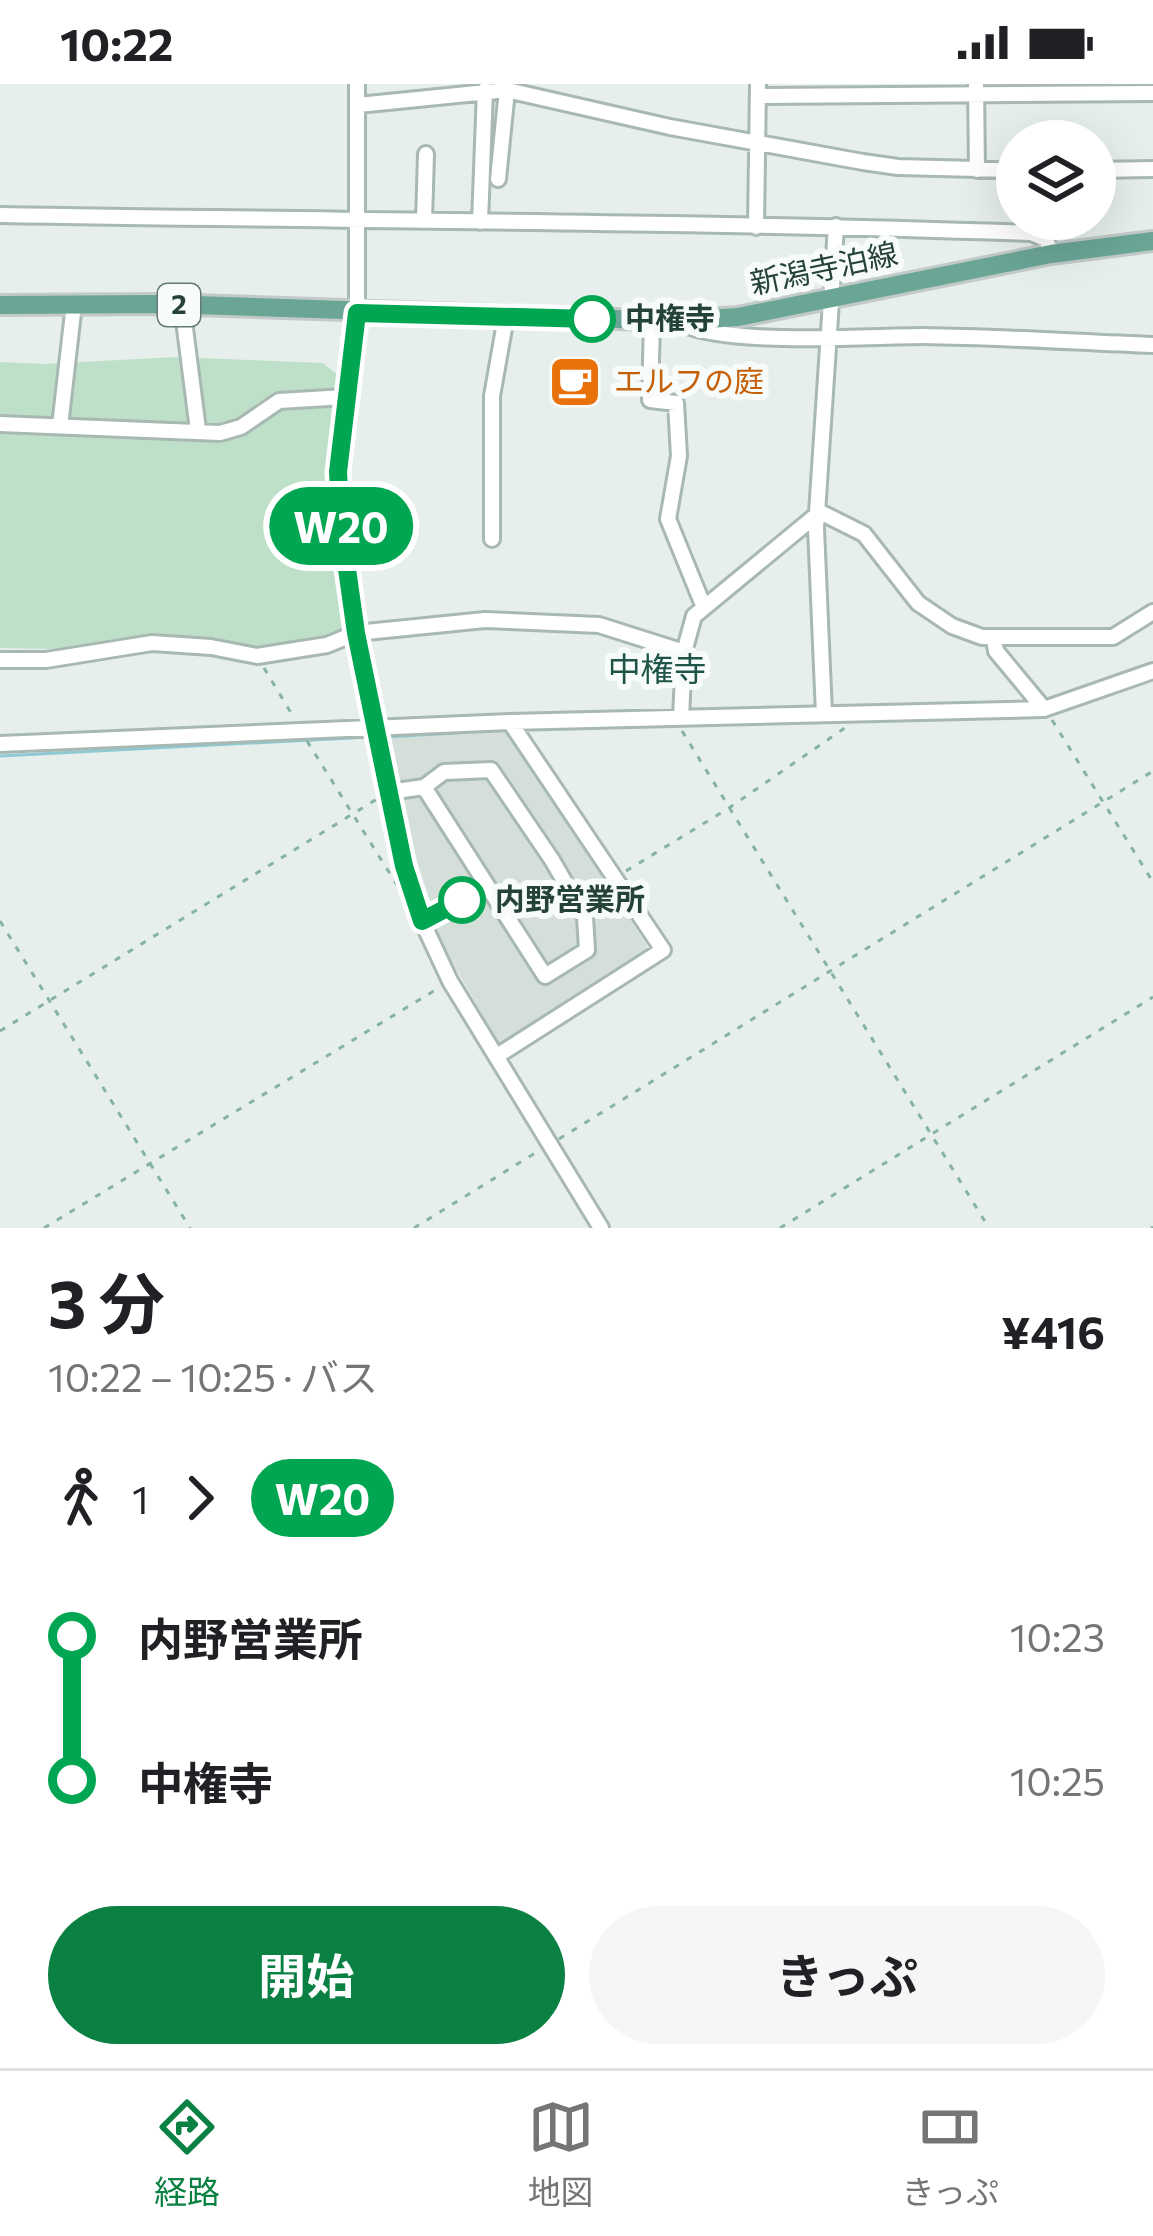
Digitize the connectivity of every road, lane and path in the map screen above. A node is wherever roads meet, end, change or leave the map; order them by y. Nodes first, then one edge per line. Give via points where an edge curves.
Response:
1 (357, 84) edge
2 (526, 88) edge
3 (976, 89) edge
4 (758, 90) edge
5 (822, 90) edge
6 (485, 91) junction
7 (507, 91) junction
8 (1153, 93) edge
9 (358, 105) junction
10 (758, 144) junction
11 (426, 154) dead end
12 (1153, 169) edge
13 (976, 170) junction
14 (996, 170) edge
15 (1116, 170) edge
16 (498, 179) dead end
17 (0, 215) edge
18 (424, 221) junction
19 (480, 222) junction
20 (358, 223) junction
21 (836, 226) junction
22 (756, 227) junction
23 (1153, 241) edge
24 (1051, 254) junction
25 (833, 296) junction
26 (74, 304) junction
27 (0, 305) edge
28 (182, 305) junction
29 (357, 313) junction
30 (506, 317) junction
31 (652, 321) junction
32 (676, 321) junction
33 (829, 336) junction
34 (1153, 345) edge
35 (345, 397) junction
36 (0, 424) edge
37 (60, 425) junction
38 (198, 430) junction
39 (820, 512) junction
40 (492, 539) dead end
41 (703, 605) junction
42 (1153, 612) edge
43 (356, 633) junction
44 (994, 640) junction
45 (684, 652) junction
46 (256, 656) junction
47 (0, 660) edge
48 (1153, 670) edge
49 (1044, 709) junction
50 (871, 710) junction
51 (824, 714) junction
52 (681, 718) junction
53 (510, 722) junction
54 (376, 729) junction
55 (304, 733) junction
56 (0, 744) edge
57 (1153, 771) edge
58 (424, 787) junction
59 (388, 792) junction
60 (1103, 802) junction
61 (729, 808) junction
62 (352, 814) junction
63 (614, 878) junction
64 (1153, 882) edge
65 (484, 883) junction
66 (412, 896) junction
67 (0, 921) edge
68 (422, 921) junction
69 (830, 971) junction
70 (450, 982) junction
71 (1153, 998) edge
72 (49, 1000) junction
73 (0, 1031) edge
74 (497, 1056) junction
75 (931, 1135) junction
76 (551, 1144) junction
77 (149, 1163) junction
78 (44, 1228) edge
79 (190, 1228) edge
80 (414, 1228) edge
81 (601, 1228) edge
82 (780, 1228) edge
83 (989, 1228) edge

1 - 9 street
2 - 7 street
2 - 10 street
3 - 5 street
3 - 8 street
3 - 13 street
4 - 5 street
4 - 10 street
6 - 7 street
6 - 9 street
6 - 19 street
7 - 16 street
9 - 20 street
10 - 13 street via 898,167
10 - 22 street
11 - 18 street
12 - 15 street
13 - 14 street
17 - 20 street
18 - 19 street
18 - 20 street
19 - 22 street
20 - 29 street
21 - 22 street
21 - 24 street via 1031,233 1046,238
21 - 25 street
23 - 24 main road, 新潟寺泊線 / 2
24 - 25 main road, 新潟寺泊線 / 2
25 - 32 main road, 新潟寺泊線 / 2
25 - 33 street
26 - 27 main road, 新潟寺泊線 / 2
26 - 28 main road, 新潟寺泊線 / 2
26 - 37 street
28 - 29 main road, 新潟寺泊線 / 2
28 - 38 street
29 - 30 main road, 新潟寺泊線 / 2
29 - 35 street
30 - 31 main road, 新潟寺泊線 / 2
30 - 40 street via 492,396
31 - 32 main road, 新潟寺泊線 / 2
31 - 41 street via 650,400 676,403 679,456 668,519
32 - 33 street via 692,331
33 - 34 street
33 - 39 street
35 - 38 street via 279,400 241,427
35 - 43 street via 338,472
36 - 37 street
37 - 38 street
39 - 41 street
39 - 44 street via 863,534 918,603
39 - 51 street
41 - 45 street
42 - 44 street via 1113,637
43 - 45 street via 485,620 599,625
43 - 46 street
43 - 54 street
44 - 49 street
45 - 52 street
46 - 47 street via 152,643
46 - 55 path
48 - 49 street
49 - 50 street
49 - 60 path
50 - 51 street
50 - 61 path
51 - 52 street
52 - 53 street
52 - 61 path
53 - 54 street
53 - 63 street
54 - 55 street
54 - 59 street
55 - 56 street
55 - 62 path
57 - 60 path
58 - 59 street
58 - 65 street
58 - 65 street via 444,772 491,770 585,917 587,950 545,976
59 - 62 path
59 - 66 street
60 - 64 path
60 - 69 path
61 - 63 path
61 - 69 path
62 - 66 path via 398,888
62 - 72 path
63 - 74 street via 662,950
65 - 68 street
66 - 68 street
67 - 72 path
68 - 70 street
69 - 75 path
69 - 76 path
70 - 74 street
70 - 77 path
71 - 75 path
72 - 73 path
72 - 77 path
74 - 76 street
75 - 82 path
75 - 83 path
76 - 80 path
76 - 81 street
77 - 78 path
77 - 79 path

